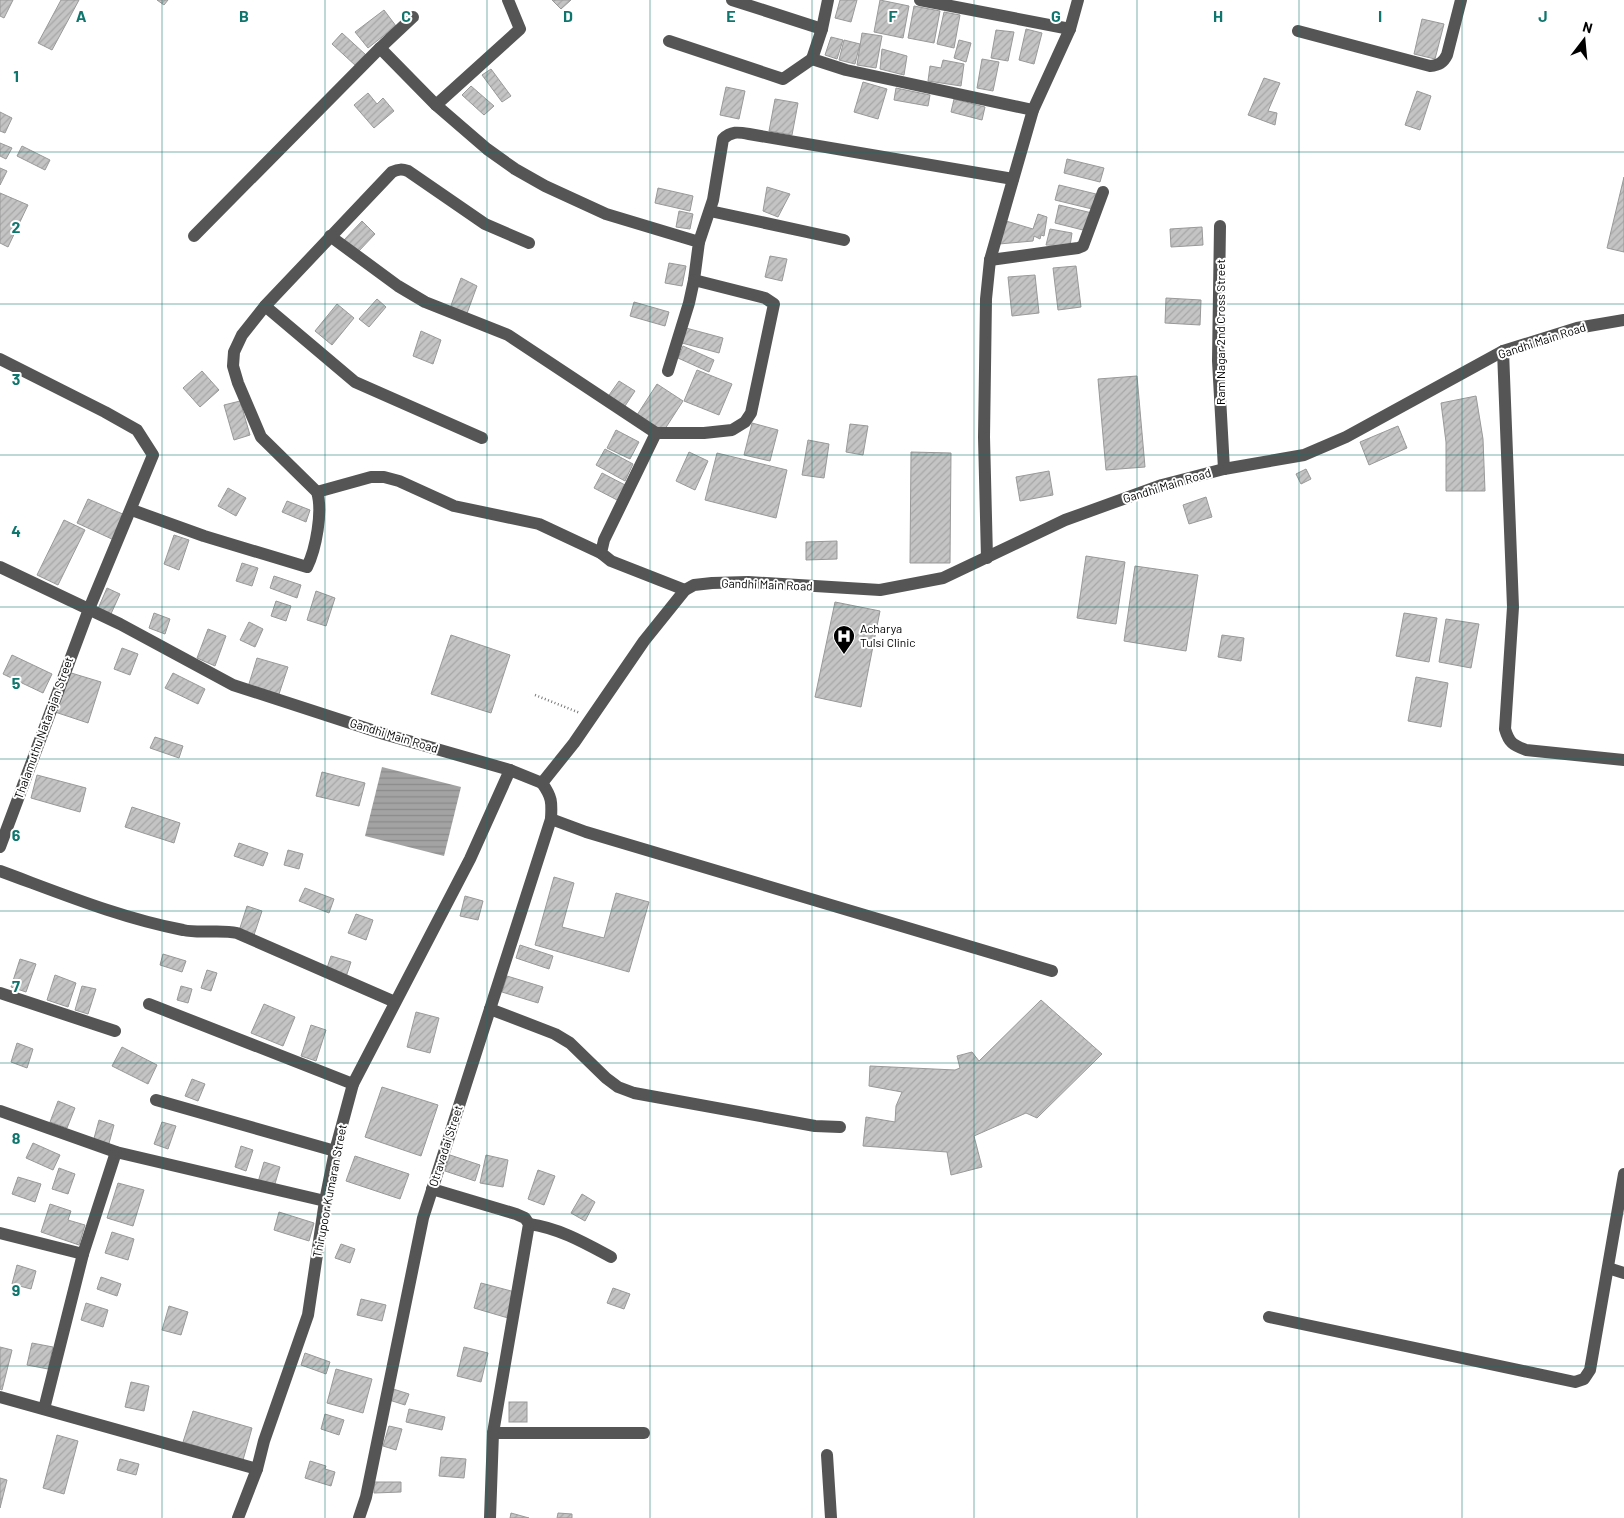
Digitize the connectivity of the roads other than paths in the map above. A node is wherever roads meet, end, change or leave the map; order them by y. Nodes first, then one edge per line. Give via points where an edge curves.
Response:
1 (508, 0) edge
2 (732, 0) edge
3 (828, 0) edge
4 (920, 0) edge
5 (1078, 0) edge
6 (1461, 0) edge
7 (413, 17) dead end
8 (822, 29) junction
9 (1070, 29) junction
10 (1298, 31) dead end
11 (669, 41) dead end
12 (380, 48) junction
13 (812, 59) junction
14 (436, 105) junction
15 (1034, 110) junction
16 (1013, 179) junction
17 (1103, 192) dead end
18 (710, 211) junction
19 (1220, 226) dead end
20 (194, 236) dead end
21 (330, 236) junction
22 (844, 240) dead end
23 (699, 242) junction
24 (529, 243) dead end
25 (990, 260) junction
26 (694, 280) junction
27 (265, 306) junction
28 (1624, 320) edge
29 (1503, 351) junction
30 (0, 360) edge
31 (668, 371) dead end
32 (656, 433) junction
33 (482, 438) dead end
34 (1224, 469) junction
35 (317, 492) junction
36 (132, 510) junction
37 (601, 553) junction
38 (987, 558) junction
39 (0, 568) edge
40 (685, 590) junction
41 (88, 609) junction
42 (1624, 760) edge
43 (510, 770) junction
44 (542, 783) junction
45 (551, 819) junction
46 (0, 847) edge
47 (0, 871) edge
48 (1052, 971) dead end
49 (0, 993) edge
50 (395, 1002) junction
51 (149, 1004) dead end
52 (490, 1009) junction
53 (115, 1031) dead end
54 (353, 1084) junction
55 (156, 1100) dead end
56 (0, 1110) edge
57 (840, 1127) dead end
58 (336, 1151) junction
59 (116, 1152) junction
60 (1624, 1174) edge
61 (432, 1189) junction
62 (325, 1201) junction
63 (529, 1224) junction
64 (0, 1233) edge
65 (83, 1254) junction
66 (611, 1257) dead end
67 (1608, 1268) junction
68 (1624, 1273) edge
69 (1269, 1317) dead end
70 (0, 1397) edge
71 (44, 1409) junction
72 (493, 1433) junction
73 (644, 1433) dead end
74 (827, 1455) dead end
75 (257, 1468) junction
76 (238, 1518) edge
77 (359, 1518) edge
78 (490, 1518) edge
79 (830, 1518) edge

1 - 14 street via 520,29
2 - 8 street
3 - 8 street
4 - 9 street
5 - 9 street
6 - 10 street via 1447,55 1438,65 1430,66
7 - 12 street
8 - 13 street
9 - 15 street
11 - 13 street via 783,79
12 - 14 street
12 - 20 street
13 - 15 street via 846,70
14 - 23 street via 487,149 545,186 606,214
15 - 16 street
16 - 18 street via 737,132 723,139
16 - 25 street
17 - 25 street via 1083,246
18 - 22 street
18 - 23 street
19 - 34 street, Ram Nagar 2nd Cross Street via 1218,361
21 - 24 street via 392,172 402,169 485,224
21 - 27 street
21 - 32 street via 398,286 425,302 508,335
23 - 26 street
25 - 38 street via 986,300 984,437
26 - 31 street
26 - 32 street via 766,298 774,304 751,413 745,422 732,430
27 - 33 street via 354,382
27 - 35 street via 242,335 234,352 233,366 261,437
28 - 29 street, Gandhi Main Road via 1577,328
29 - 34 street, Gandhi Main Road via 1346,437 1304,456
29 - 42 street via 1513,607 1505,729 1515,746 1526,750
30 - 36 street, Thalamuthu Natarajan Street via 137,430 153,455
32 - 37 street via 604,540
34 - 38 street, Gandhi Main Road via 1162,485 1065,520
35 - 36 street via 320,515 307,567
35 - 37 street via 371,477 384,477 454,506 539,524
36 - 41 street, Thalamuthu Natarajan Street
37 - 40 street via 610,561
38 - 40 street, Gandhi Main Road via 943,578 880,590 748,582 694,585
39 - 41 street, Gandhi Main Road
40 - 44 street via 644,640
41 - 43 street, Gandhi Main Road via 233,685 384,734
41 - 46 street, Thalamuthu Natarajan Street
43 - 44 street, Gandhi Main Road
43 - 50 street, Thirupoor Kumaran Street via 470,859
44 - 45 street, Otravadai Street via 552,802
45 - 48 street
45 - 52 street, Otravadai Street
47 - 50 street via 116,914 186,931 225,930 237,933
49 - 53 street
50 - 54 street, Thirupoor Kumaran Street
51 - 54 street
52 - 57 street via 570,1043 618,1088 815,1126
52 - 61 street, Otravadai Street
54 - 58 street, Thirupoor Kumaran Street
55 - 58 street
56 - 59 street
58 - 62 street, Thirupoor Kumaran Street
59 - 62 street
59 - 65 street
60 - 67 street
61 - 63 street via 516,1214
61 - 77 street, Otravadai Street via 423,1218
62 - 75 street, Thirupoor Kumaran Street via 308,1314
63 - 66 street via 578,1239
63 - 72 street
64 - 65 street
65 - 71 street
67 - 68 street
67 - 69 street via 1590,1370 1584,1379 1575,1382
70 - 71 street
71 - 75 street
72 - 73 street
72 - 78 street
74 - 79 street
75 - 76 street, Thirupoor Kumaran Street

